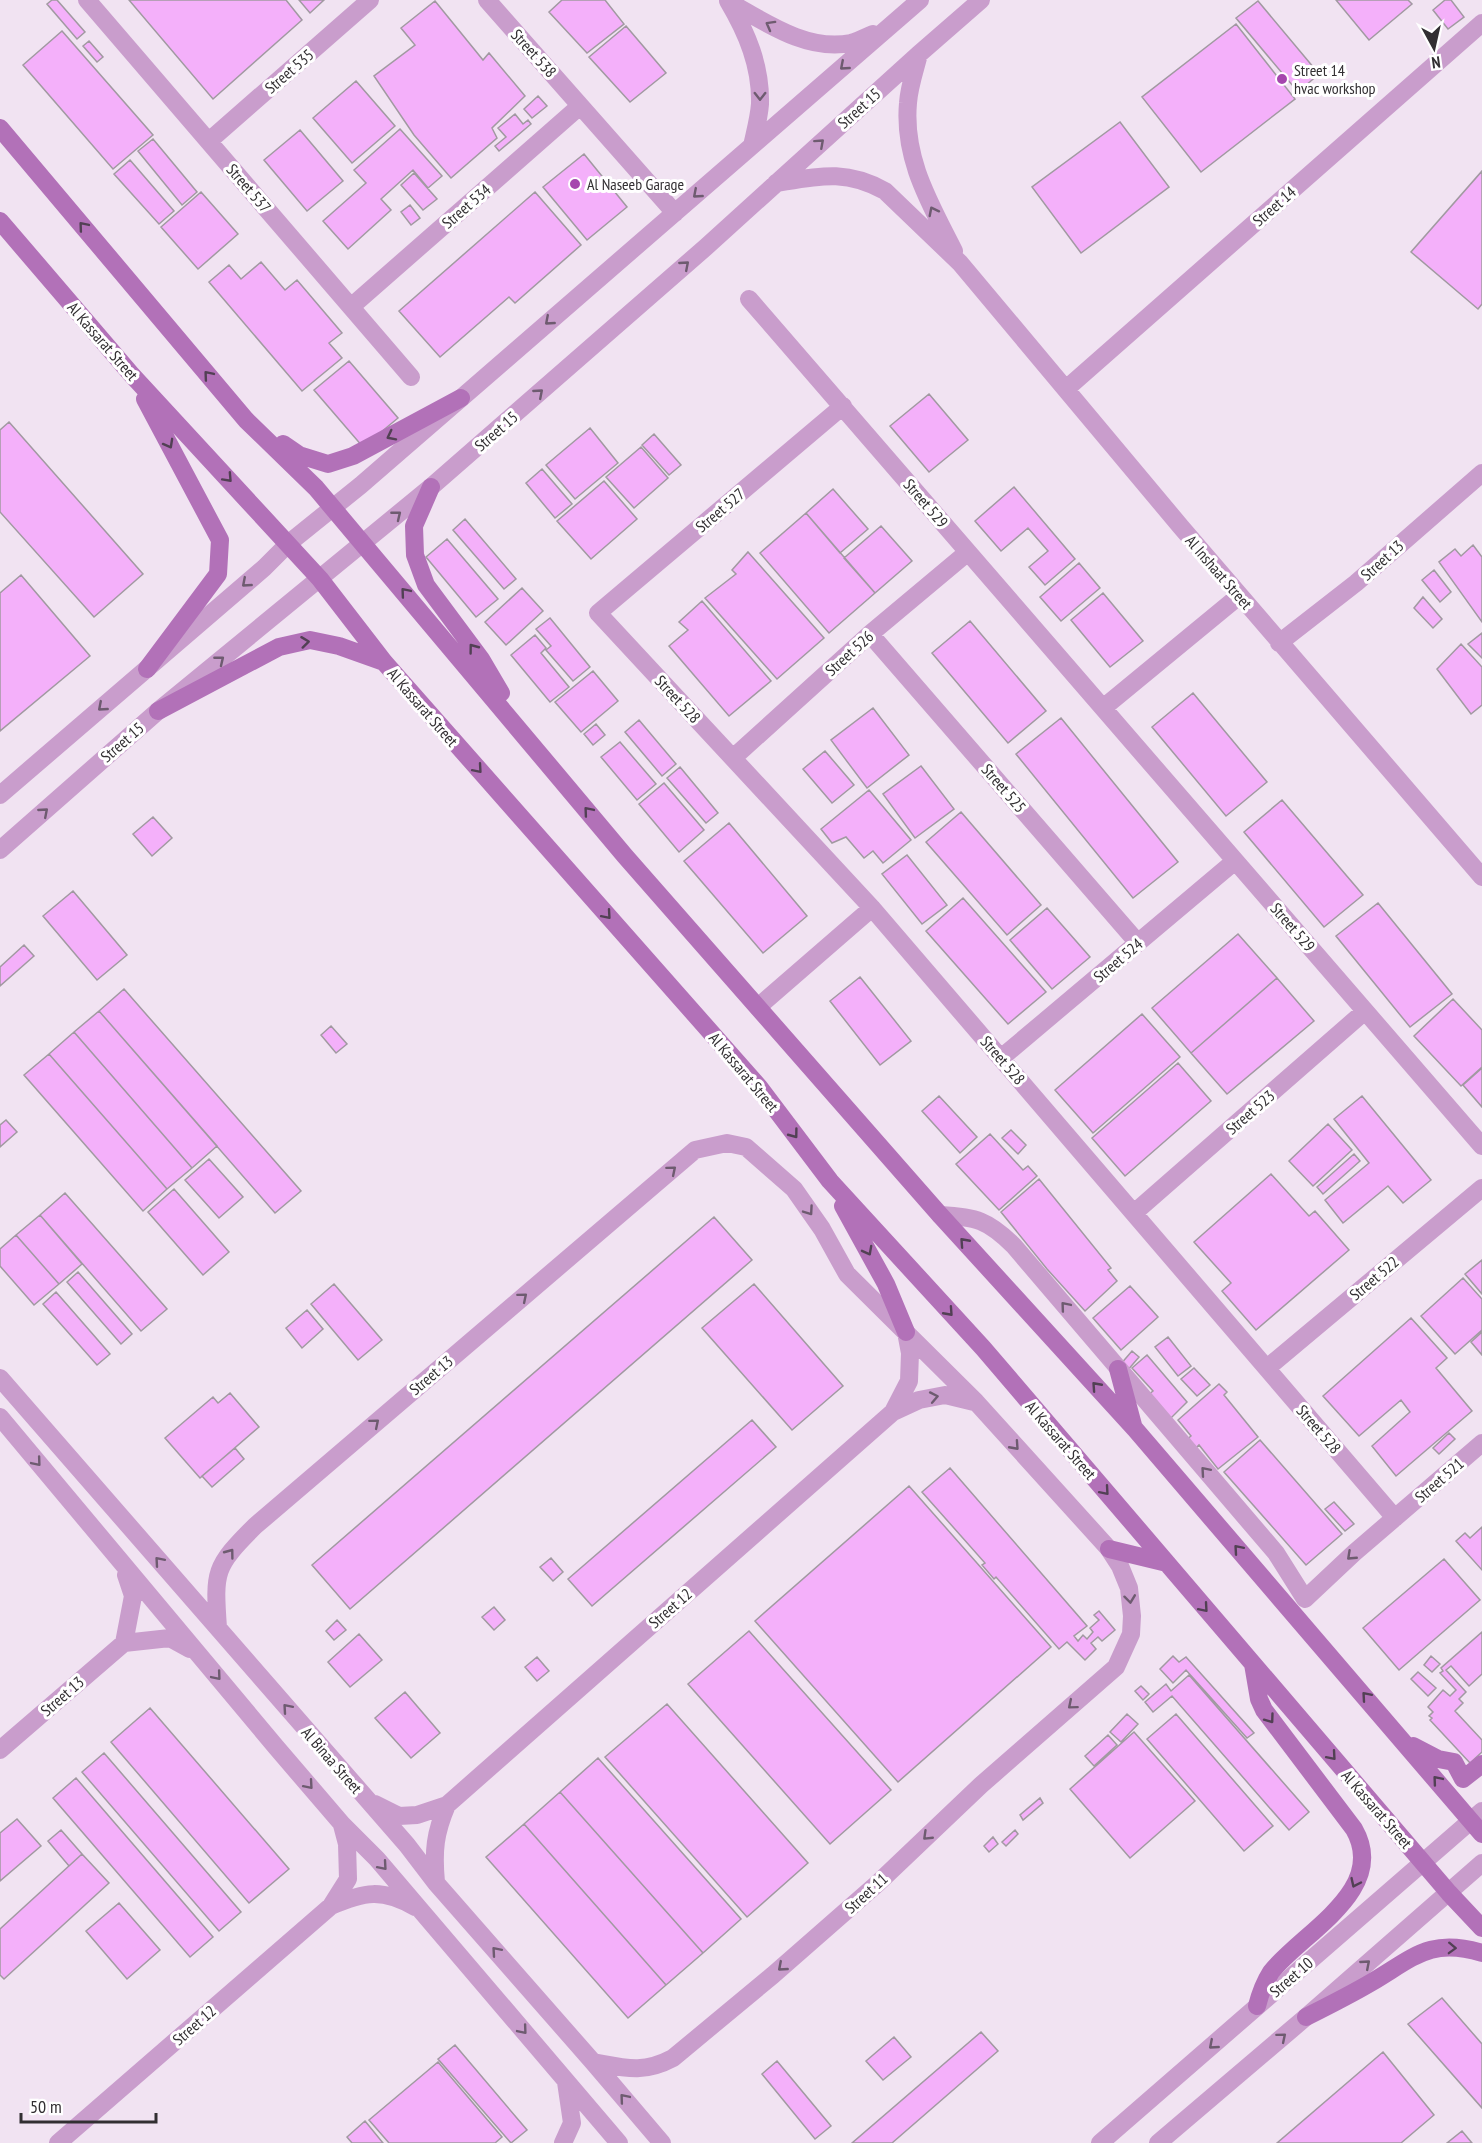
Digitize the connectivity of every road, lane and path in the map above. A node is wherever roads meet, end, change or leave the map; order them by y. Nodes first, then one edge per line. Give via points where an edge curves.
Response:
1 (87, 0) edge
2 (370, 0) edge
3 (487, 0) edge
4 (920, 0) edge
5 (981, 0) edge
6 (728, 1) edge
7 (1482, 23) edge
8 (886, 29) junction
9 (919, 54) junction
10 (580, 106) junction
11 (0, 128) edge
12 (209, 141) junction
13 (752, 146) junction
14 (776, 183) junction
15 (675, 213) junction
16 (0, 221) edge
17 (960, 263) junction
18 (749, 299) dead end
19 (352, 306) junction
20 (131, 374) junction
21 (411, 377) dead end
22 (1066, 389) junction
23 (461, 398) junction
24 (843, 406) junction
25 (246, 420) junction
26 (1482, 473) edge
27 (431, 487) junction
28 (334, 509) junction
29 (289, 543) junction
30 (364, 544) junction
31 (968, 552) junction
32 (320, 579) junction
33 (1239, 596) junction
34 (598, 613) joint
35 (870, 634) junction
36 (1280, 643) junction
37 (384, 662) junction
38 (147, 669) junction
39 (1103, 708) junction
40 (158, 711) junction
41 (524, 734) junction
42 (733, 758) junction
43 (0, 795) edge
44 (0, 850) edge
45 (1235, 861) junction
46 (1482, 878) edge
47 (872, 908) junction
48 (1138, 943) junction
49 (758, 1007) junction
50 (1365, 1011) junction
51 (1001, 1058) junction
52 (1482, 1146) edge
53 (830, 1181) junction
54 (1482, 1188) edge
55 (1134, 1213) junction
56 (940, 1215) junction
57 (906, 1332) junction
58 (1267, 1368) junction
59 (1118, 1369) junction
60 (0, 1378) edge
61 (976, 1402) junction
62 (893, 1412) junction
63 (0, 1417) edge
64 (1135, 1429) junction
65 (1482, 1443) edge
66 (1395, 1518) junction
67 (1109, 1549) junction
68 (1167, 1563) junction
69 (123, 1567) junction
70 (218, 1628) junction
71 (124, 1643) junction
72 (201, 1657) junction
73 (1253, 1664) junction
74 (1404, 1741) junction
75 (0, 1750) edge
76 (1482, 1764) edge
77 (367, 1800) junction
78 (447, 1805) junction
79 (1478, 1821) edge
80 (342, 1824) junction
81 (1423, 1862) junction
82 (1482, 1863) edge
83 (436, 1883) junction
84 (1449, 1893) junction
85 (331, 1906) junction
86 (422, 1911) junction
87 (1482, 1928) edge
88 (1482, 1953) edge
89 (1257, 2006) junction
90 (1306, 2017) junction
91 (593, 2062) junction
92 (565, 2080) junction
93 (58, 2143) edge
94 (563, 2143) edge
95 (619, 2143) edge
96 (662, 2143) edge
97 (1100, 2143) edge
98 (1158, 2143) edge

1 - 12 street, Street 537
2 - 12 street, Street 535
3 - 10 street, Street 538
4 - 8 street
5 - 9 street, Street 15
8 -> 6 street via 851,43 829,44 780,30
6 -> 13 street via 754,55 760,82
7 - 22 street, Street 14
8 -> 13 street
14 -> 9 street, Street 15
17 -> 9 street, Al Inshaat Street via 923,191 911,156 908,100
10 - 15 street
10 - 19 street, Street 534
25 -> 11 street
12 - 19 street, Street 537
13 -> 15 street
14 - 17 street, Al Inshaat Street via 836,175 874,185
27 -> 14 street, Street 15
15 -> 23 street
16 - 20 street, Al Kassarat Street
17 - 22 street, Al Inshaat Street
18 - 24 street, Street 529
19 - 21 street, Street 537
20 -> 29 street, Al Kassarat Street
20 -> 38 street via 220,540 218,574
22 - 33 street, Al Inshaat Street
23 -> 25 street via 353,456 328,464 299,455
23 - 28 street
24 - 31 street, Street 529
24 - 34 street, Street 527
25 - 28 street
26 - 36 street, Street 13 via 1356,583
30 -> 27 street, Street 15
41 -> 27 street via 481,659 426,585 415,555 414,526
28 - 29 street
28 - 30 street
29 - 32 street, Al Kassarat Street
29 -> 38 street
30 - 32 street, Street 15
41 -> 30 street
31 - 35 street, Street 526
31 - 39 street, Street 529
32 - 37 street, Al Kassarat Street
40 -> 32 street, Street 15
33 - 36 street, Al Inshaat Street
33 - 39 street
34 - 42 street, Street 528
35 - 42 street, Street 526
35 - 48 street, Street 525
36 - 46 street, Al Inshaat Street
40 -> 37 street via 279,647 310,640
37 -> 53 street, Al Kassarat Street via 759,1087
38 -> 43 street
39 - 45 street, Street 529
44 -> 40 street, Street 15
49 -> 41 street
42 - 47 street, Street 528
45 - 48 street, Street 524
45 - 50 street, Street 529
47 - 49 street
47 - 51 street, Street 528
48 - 51 street, Street 524
49 - 56 street
50 - 52 street, Street 529
50 - 55 street, Street 523
51 - 55 street, Street 528
53 -> 57 street via 886,1284
53 -> 68 street, Al Kassarat Street via 983,1348
54 - 58 street, Street 522
55 - 58 street, Street 528
59 -> 56 street via 998,1230 964,1216
64 -> 56 street
57 - 61 street
57 - 62 street, Street 12 via 909,1382
70 -> 57 street, Street 13 via 215,1586 228,1552 695,1150 727,1143 746,1147 794,1189 847,1274
58 - 66 street, Street 528
59 - 64 street
66 -> 59 street via 1305,1599 1276,1554
70 -> 60 street, Al Binaa Street
62 -> 61 street, Street 12 via 919,1400 945,1395
61 -> 67 street
62 - 78 street, Street 12
63 -> 69 street, Al Binaa Street
74 -> 64 street
65 - 66 street, Street 521
67 - 68 street
67 -> 91 street, Street 11 via 1129,1588 1132,1616 1131,1634 1116,1667 981,1785 878,1883 673,2058 645,2069
68 -> 73 street, Al Kassarat Street
69 - 71 street via 133,1596
69 - 72 street, Al Binaa Street
77 -> 70 street, Al Binaa Street
71 - 72 street via 170,1638
71 - 75 street, Street 13
72 -> 80 street, Al Binaa Street
73 -> 81 street, Al Kassarat Street
73 -> 89 street via 1264,1710 1354,1828 1362,1857 1352,1892 1272,1972
74 - 76 street via 1438,1760 1454,1762 1463,1779
79 -> 74 street
77 - 78 street, Street 12 via 399,1815 417,1815
77 - 83 street, Al Binaa Street
78 - 83 street, Street 12 via 436,1837
79 - 81 street, Street 10
80 - 85 street, Street 12 via 348,1879
80 -> 86 street, Al Binaa Street
81 - 84 street, Al Kassarat Street
81 - 89 street, Street 10
82 - 84 street
91 -> 83 street, Al Binaa Street
84 - 87 street, Al Kassarat Street
90 -> 84 street
85 - 86 street, Street 12 via 373,1893 400,1899
85 - 93 street, Street 12
86 -> 92 street, Al Binaa Street
90 -> 88 street via 1418,1953 1456,1947
89 -> 97 street, Street 10
98 -> 90 street
96 -> 91 street, Al Binaa Street
92 - 94 street via 572,2123
92 - 95 street, Al Binaa Street

